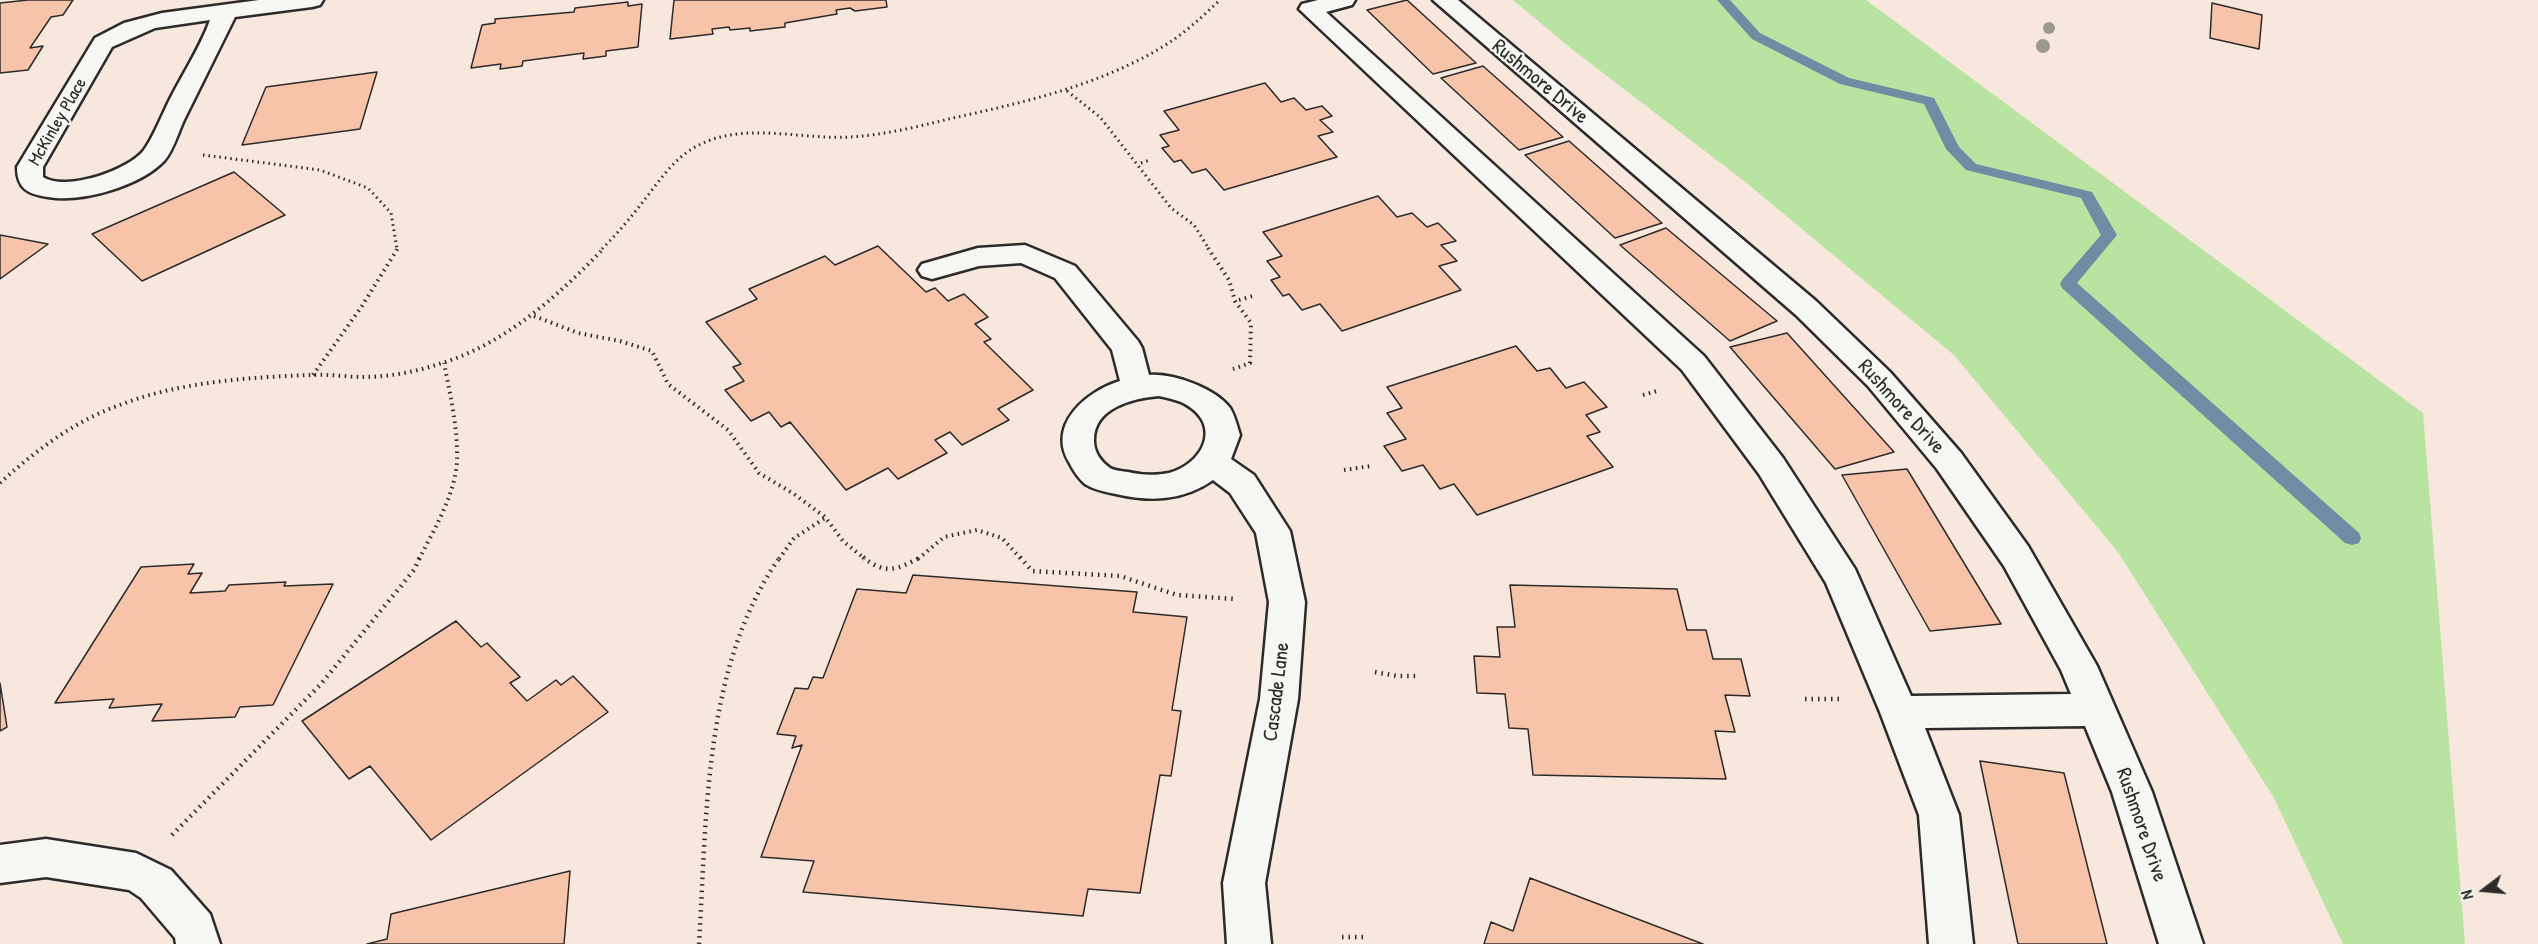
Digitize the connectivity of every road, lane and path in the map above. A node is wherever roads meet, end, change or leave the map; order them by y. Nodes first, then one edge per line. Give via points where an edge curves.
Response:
1 (312, 0) edge
2 (1220, 0) edge
3 (1344, 0) edge
4 (1444, 0) edge
5 (226, 11) junction
6 (1066, 90) junction
7 (154, 156) junction
8 (1150, 160) dead end
9 (1141, 163) dead end
10 (932, 270) dead end
11 (1256, 295) dead end
12 (1239, 300) dead end
13 (533, 316) junction
14 (444, 363) junction
15 (1250, 363) dead end
16 (313, 375) junction
17 (1137, 387) junction
18 (1213, 462) junction
19 (1371, 466) dead end
20 (1344, 470) dead end
21 (0, 483) edge
22 (825, 518) junction
23 (1287, 602) junction
24 (1375, 672) dead end
25 (1416, 676) dead end
26 (2097, 710) junction
27 (1899, 712) junction
28 (0, 864) edge
29 (136, 872) junction
30 (1342, 937) dead end
31 (1368, 937) dead end
32 (198, 944) edge
33 (699, 944) edge
34 (1249, 944) edge
35 (1951, 944) edge
36 (2181, 944) edge

1 - 5 street, McKinley Place
2 - 6 path via 1161,48 1114,74
3 - 27 street via 1310,9 1694,363 1771,466 1842,579
4 - 26 street, Rushmore Drive via 1806,308 1879,379 1949,461 2016,556 2078,666
5 - 7 street
5 - 7 street, McKinley Place via 148,22 103,43 30,167 30,180 45,189 75,190 106,183
6 - 13 path via 893,132 850,138 753,134 714,139 693,147 676,161 630,219 568,286
6 - 15 path via 1100,117 1171,208 1194,225 1251,323
7 - 16 path via 221,156 320,170 368,188 391,213 398,247
8 - 9 path
10 - 17 street via 978,257 1025,254 1065,272 1127,348
11 - 12 path
13 - 14 path via 506,334
13 - 22 path via 578,333 652,351 668,384 728,430 759,473
14 - 16 path via 369,377
14 - 29 path via 457,461 447,502 414,570 321,684
16 - 21 path via 210,385 131,400 70,429
17 - 18 street via 1181,389 1200,397 1215,410 1223,427 1222,445
17 - 18 street via 1116,393 1085,417 1078,434 1079,450 1087,466 1102,479 1148,489 1173,486 1196,477
18 - 23 street, Cascade Lane via 1242,484 1273,531
19 - 20 path
22 - 23 path via 843,541 872,565 895,570 922,557 944,537 977,530 1002,538 1032,572 1120,576 1177,595
22 - 33 path via 794,538 764,580 732,663 711,757
23 - 34 street, Cascade Lane via 1279,699 1244,883
24 - 25 path
26 - 27 street
26 - 36 street, Rushmore Drive via 2132,792
27 - 35 street via 1939,815
28 - 29 street via 45,858
29 - 32 street via 156,884 195,929
30 - 31 path

